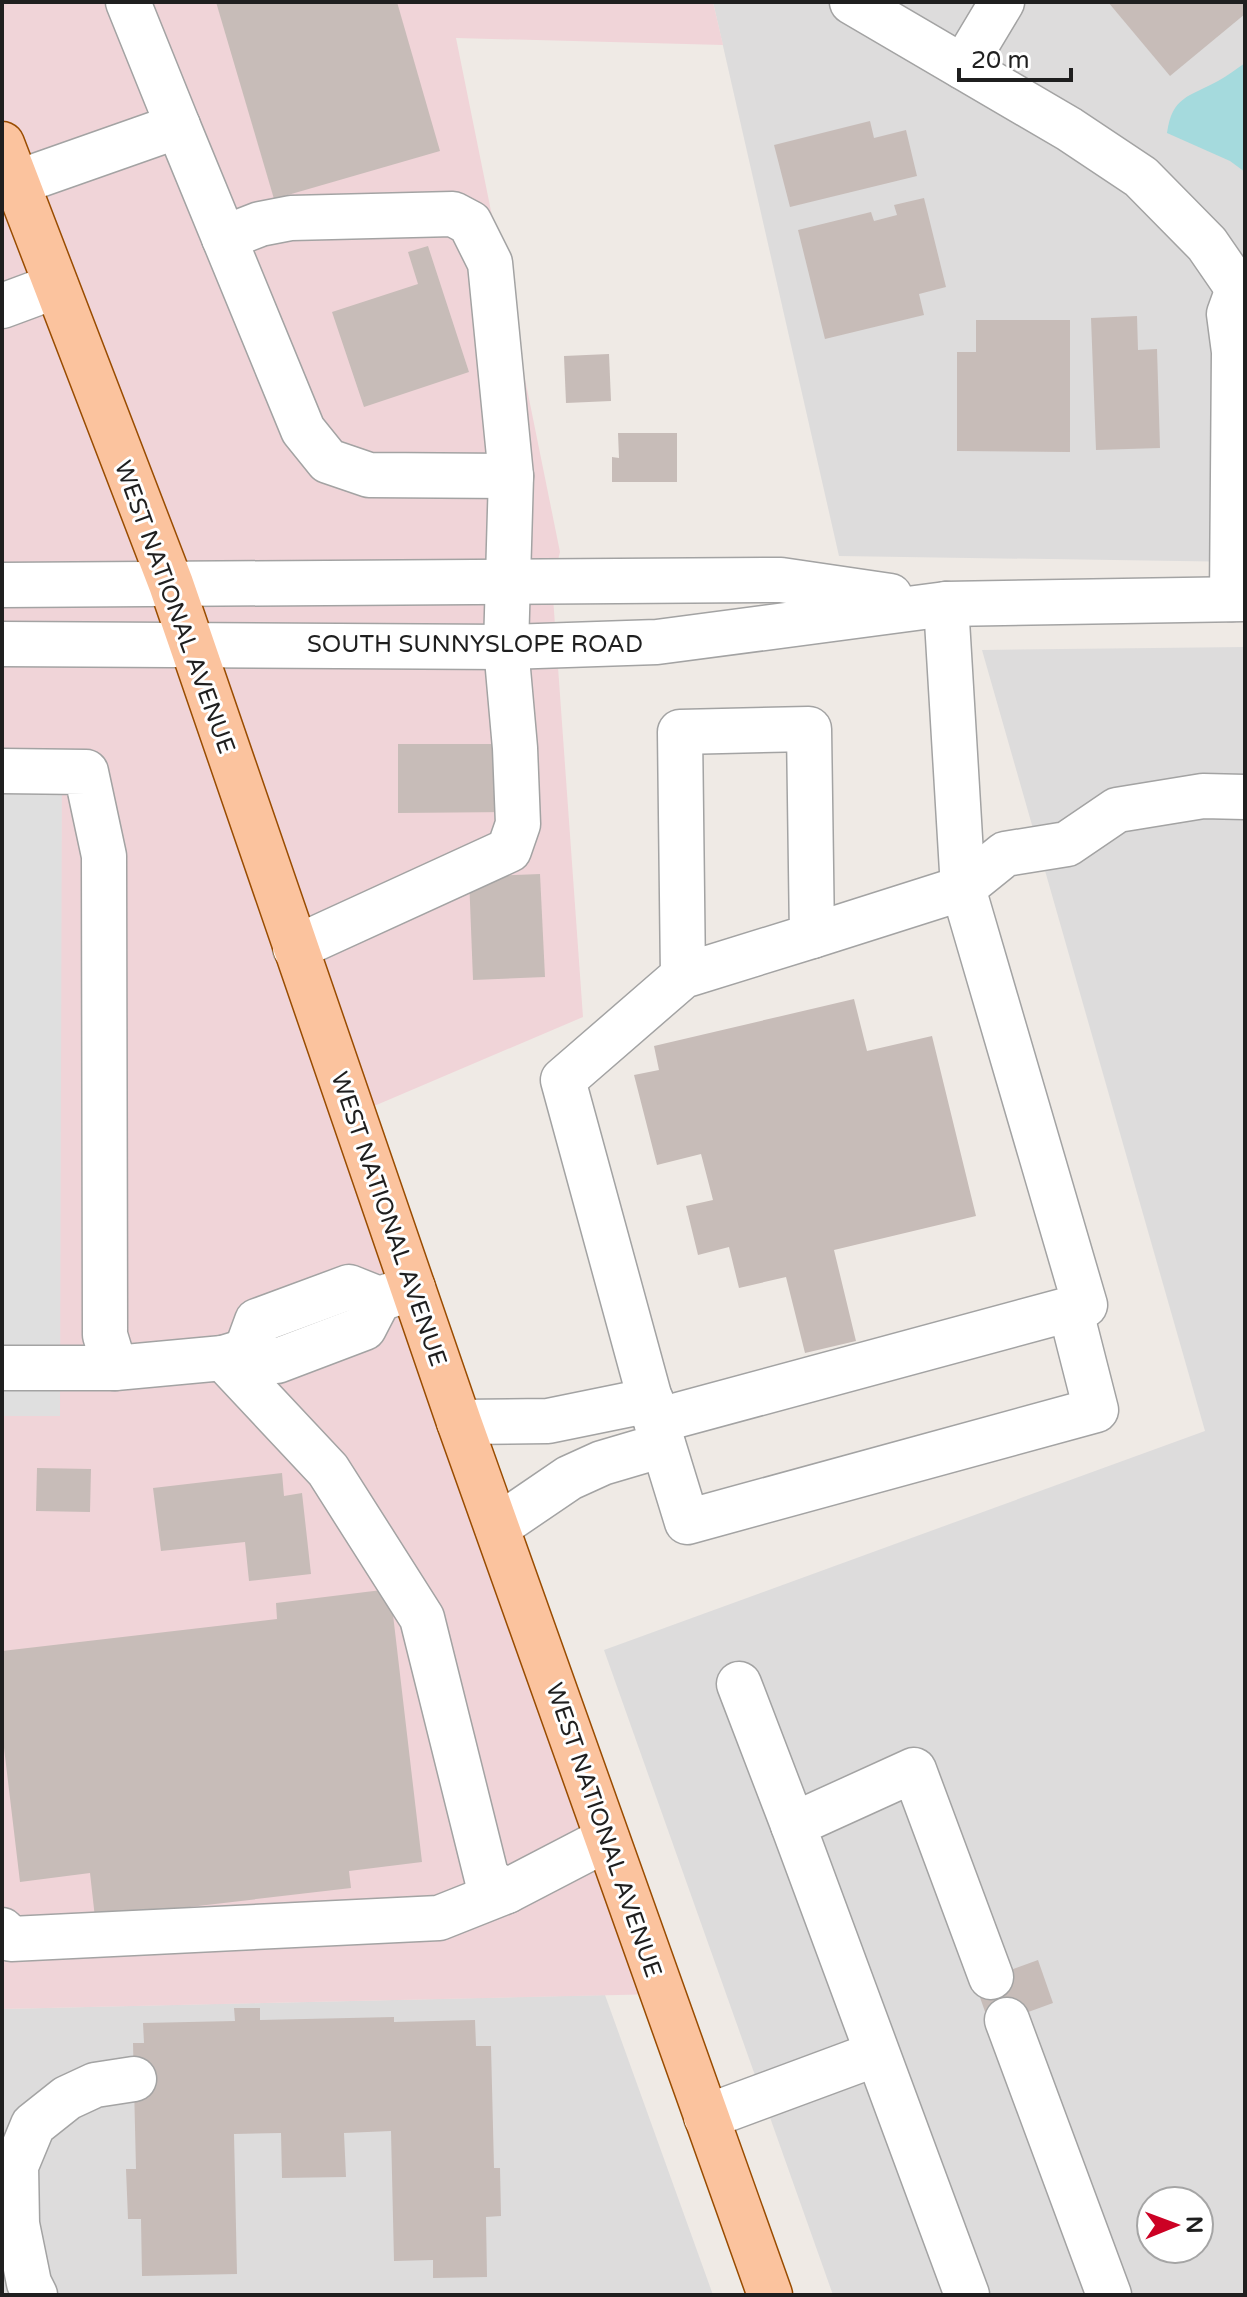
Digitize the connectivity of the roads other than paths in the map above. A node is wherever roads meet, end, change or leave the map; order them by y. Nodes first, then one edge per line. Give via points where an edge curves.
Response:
1 (128, 2) edge
2 (852, 2) edge
3 (1002, 2) edge
4 (963, 67) junction
5 (178, 126) junction
6 (9, 164) edge
7 (224, 238) junction
8 (56, 286) junction
9 (1243, 290) edge
10 (2, 306) edge
11 (511, 476) junction
12 (506, 583) junction
13 (171, 584) junction
14 (2, 585) edge
15 (1238, 599) edge
16 (946, 604) junction
17 (2, 644) edge
18 (191, 644) junction
19 (506, 647) junction
20 (2, 771) edge
21 (1245, 797) edge
22 (963, 888) junction
23 (812, 936) junction
24 (295, 948) junction
25 (683, 976) junction
26 (396, 1293) junction
27 (1070, 1308) junction
28 (234, 1354) junction
29 (2, 1368) edge
30 (115, 1368) junction
31 (459, 1422) junction
32 (657, 1422) junction
33 (497, 1527) junction
34 (739, 1684) dead end
35 (793, 1825) junction
36 (607, 1839) junction
37 (507, 1891) junction
38 (2, 1930) edge
39 (991, 1977) dead end
40 (1007, 2020) dead end
41 (876, 2054) junction
42 (134, 2079) dead end
43 (706, 2117) junction
44 (35, 2295) edge
45 (770, 2295) edge
46 (967, 2295) edge
47 (1109, 2295) edge

1 - 5 street
2 - 4 street
3 - 4 street
4 - 9 street via 1141,177 1207,244
5 - 6 street
5 - 7 street
6 - 8 main road, WEST NATIONAL AVENUE
7 - 11 street via 303,430 328,461 369,475
7 - 11 street via 291,218 453,214 470,223 490,263
8 - 10 street
8 - 13 main road, WEST NATIONAL AVENUE
9 - 15 street via 1229,314
11 - 12 street
12 - 13 street, SOUTH SUNNYSLOPE ROAD
12 - 16 street, SOUTH SUNNYSLOPE ROAD via 781,580
12 - 19 street
13 - 14 street, SOUTH SUNNYSLOPE ROAD
13 - 18 main road, WEST NATIONAL AVENUE
15 - 16 street, SOUTH SUNNYSLOPE ROAD
16 - 19 street, SOUTH SUNNYSLOPE ROAD via 657,642
16 - 22 street
17 - 18 street, SOUTH SUNNYSLOPE ROAD
18 - 19 street, SOUTH SUNNYSLOPE ROAD
18 - 24 main road, WEST NATIONAL AVENUE
19 - 24 street via 518,824 509,850
20 - 30 street via 86,772 104,856 105,1335
21 - 22 street via 1203,796 1117,810 1067,844 1005,854
22 - 23 street
22 - 27 street via 1085,1305
23 - 25 street
23 - 25 street via 809,729 680,732
24 - 26 main road, WEST NATIONAL AVENUE
25 - 32 street via 563,1080
26 - 28 street via 349,1287 257,1321
26 - 31 main road, WEST NATIONAL AVENUE
27 - 32 street
27 - 32 street via 1096,1410 687,1522
28 - 30 street
28 - 37 street via 328,1470 422,1618 487,1879
29 - 30 street
31 - 32 street
31 - 33 main road, WEST NATIONAL AVENUE
32 - 33 street via 602,1463 569,1478
33 - 36 main road, WEST NATIONAL AVENUE
34 - 35 street
35 - 39 street via 914,1770
35 - 41 street
36 - 37 street
36 - 43 main road, WEST NATIONAL AVENUE
37 - 38 street via 439,1918 11,1939
40 - 47 street
41 - 43 street
41 - 46 street
42 - 44 street via 95,2085 67,2098 33,2125 16,2166 17,2224
43 - 45 main road, WEST NATIONAL AVENUE

